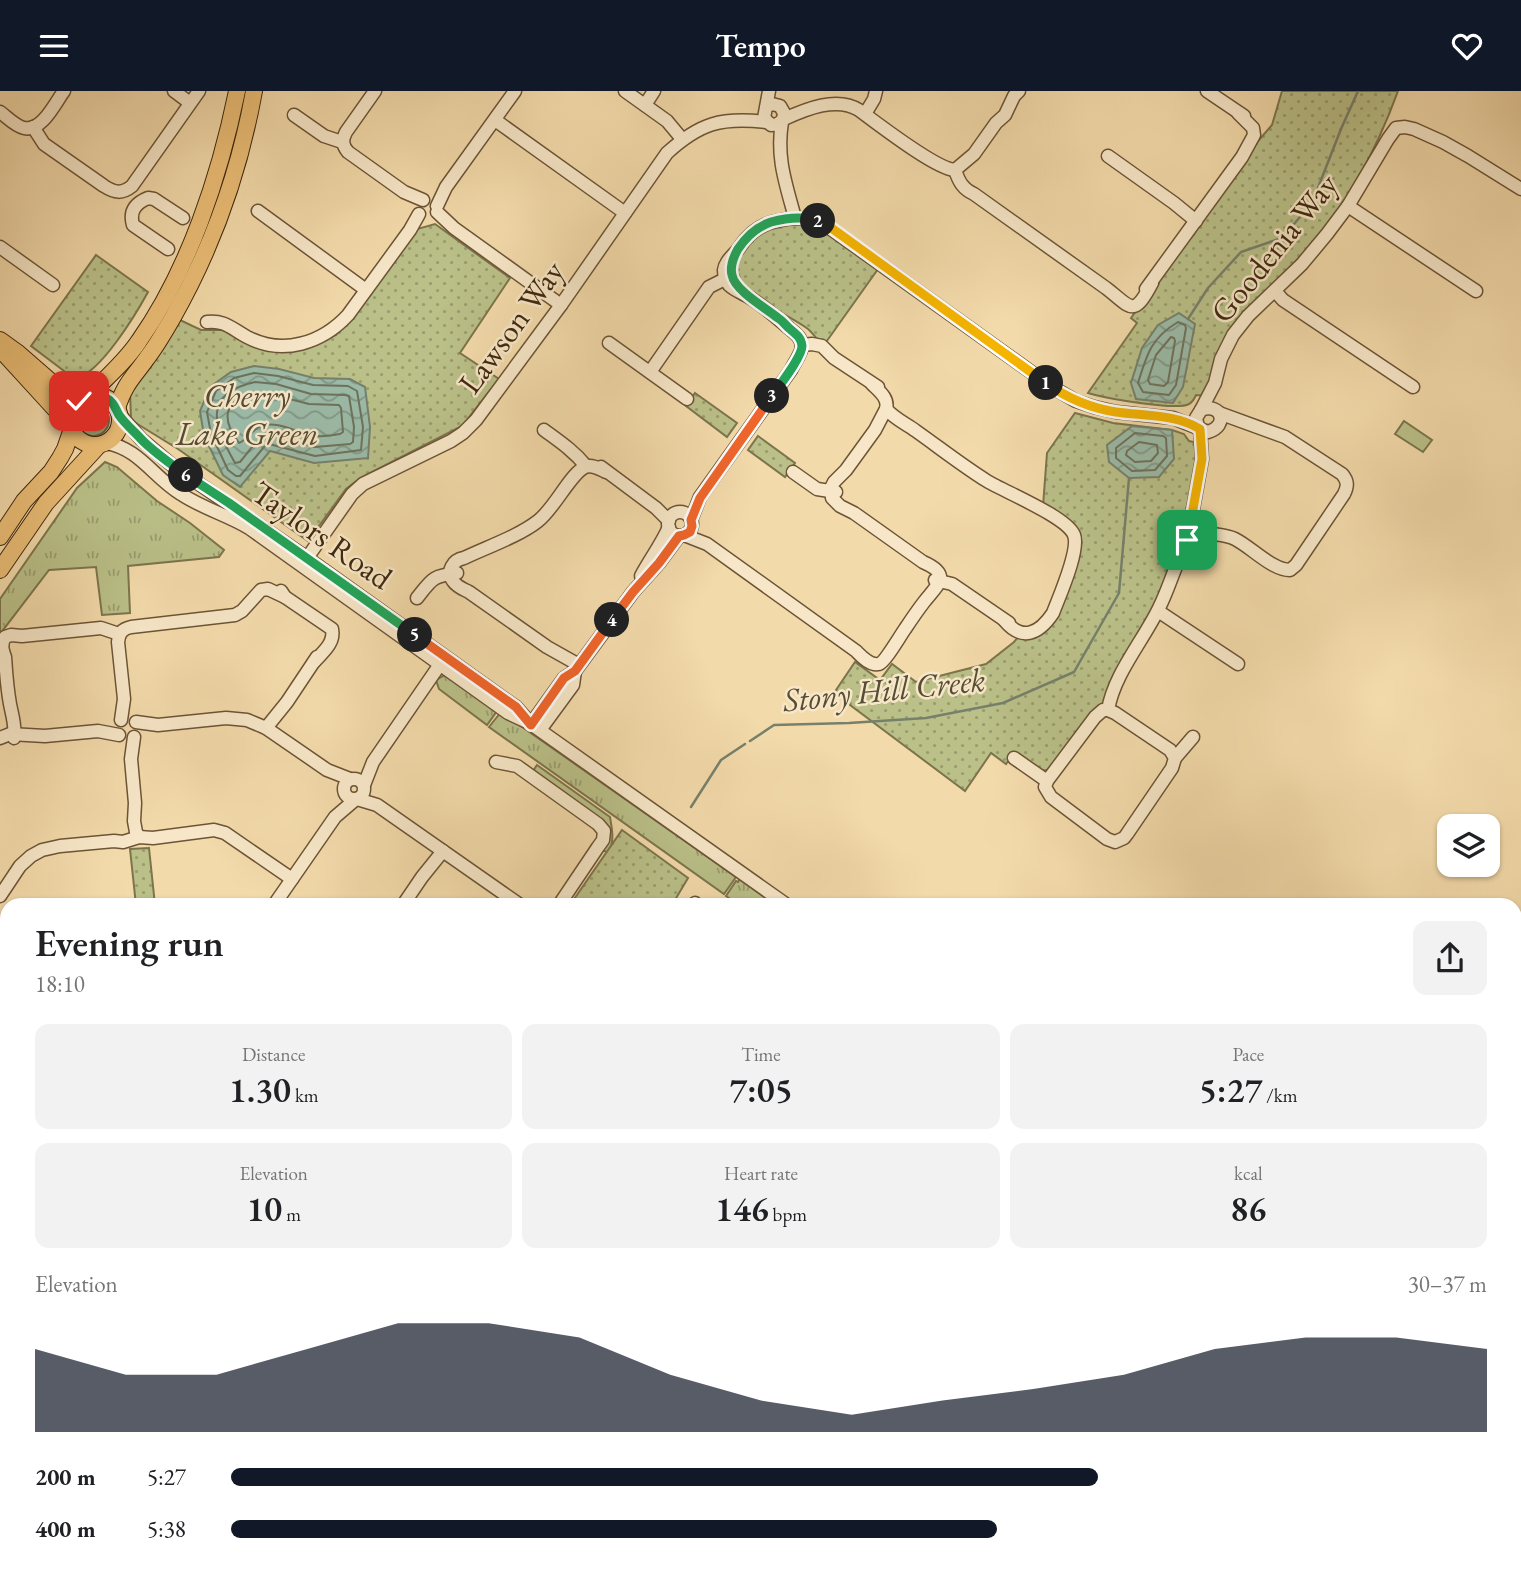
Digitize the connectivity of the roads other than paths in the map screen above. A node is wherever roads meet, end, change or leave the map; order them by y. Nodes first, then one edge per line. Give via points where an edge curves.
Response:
1 (64, 91) edge
2 (174, 91) edge
3 (199, 91) edge
4 (237, 91) edge
5 (254, 91) edge
6 (375, 91) edge
7 (515, 91) edge
8 (625, 91) edge
9 (654, 91) edge
10 (770, 91) edge
11 (874, 91) edge
12 (1207, 91) edge
13 (1012, 92) edge
14 (190, 103) junction
15 (645, 105) junction
16 (0, 112) edge
17 (862, 112) junction
18 (774, 114) junction
19 (294, 115) dead end
20 (495, 120) junction
21 (33, 127) junction
22 (682, 139) junction
23 (342, 142) junction
24 (1108, 156) dead end
25 (958, 174) junction
26 (1521, 188) edge
27 (126, 190) junction
28 (136, 205) junction
29 (1348, 206) junction
30 (428, 209) junction
31 (258, 211) dead end
32 (625, 213) junction
33 (183, 218) dead end
34 (790, 219) junction
35 (1198, 219) junction
36 (0, 247) edge
37 (169, 249) dead end
38 (729, 280) junction
39 (53, 285) dead end
40 (366, 290) junction
41 (1275, 291) junction
42 (1476, 291) dead end
43 (561, 305) junction
44 (207, 322) dead end
45 (0, 340) edge
46 (609, 343) dead end
47 (807, 346) junction
48 (0, 349) edge
49 (650, 372) junction
50 (1215, 383) junction
51 (1413, 387) dead end
52 (86, 397) junction
53 (687, 399) dead end
54 (889, 411) junction
55 (1199, 411) junction
56 (118, 412) junction
57 (1173, 418) junction
58 (1218, 420) junction
59 (71, 426) junction
60 (1199, 428) junction
61 (544, 430) dead end
62 (103, 444) junction
63 (1202, 459) junction
64 (585, 464) junction
65 (793, 472) dead end
66 (834, 491) junction
67 (680, 524) junction
68 (1196, 530) junction
69 (0, 537) edge
70 (307, 558) junction
71 (0, 571) edge
72 (454, 574) junction
73 (937, 580) junction
74 (417, 598) dead end
75 (1158, 611) junction
76 (119, 634) junction
77 (443, 661) junction
78 (1238, 664) dead end
79 (577, 668) junction
80 (1108, 710) junction
81 (533, 726) junction
82 (128, 728) junction
83 (268, 729) junction
84 (8, 737) edge
85 (1193, 737) dead end
86 (1014, 758) dead end
87 (1175, 758) junction
88 (496, 762) dead end
89 (1046, 781) junction
90 (354, 789) junction
91 (138, 833) junction
92 (441, 849) junction
93 (292, 879) junction
94 (0, 896) edge
95 (279, 898) edge
96 (408, 898) edge
97 (512, 898) edge
98 (564, 898) edge
99 (777, 898) edge

1 - 21 street via 45,119
2 - 14 street
3 - 14 street
4 - 52 main road via 221,158 185,257 139,342
5 - 56 main road via 233,176 207,246 175,314 129,380
6 - 23 street
7 - 20 street
8 - 15 street
9 - 15 street
10 - 18 street
11 - 17 street
12 - 35 street via 1238,113 1254,132
13 - 25 street via 1004,115
14 - 27 street
15 - 22 street
16 - 21 street via 22,127
17 - 18 street, Lawson Way via 842,103
17 - 25 street, Lawson Way via 928,159
18 - 22 street, Lawson Way via 713,123
18 - 34 street
19 - 23 street via 324,136
20 - 30 street
20 - 32 street
21 - 27 street via 44,144 103,186
22 - 32 street, Lawson Way
23 - 30 street via 348,152
24 - 35 street
25 - 35 street via 974,194 1128,300 1135,300 1152,283
26 - 29 street, Goodenia Way via 1468,156 1405,127 1391,133
27 - 28 street
28 - 33 street via 154,199
28 - 37 street via 131,213 133,225
29 - 41 street, Goodenia Way
29 - 42 street
30 - 40 street
30 - 43 street
31 - 40 street
32 - 43 street, Lawson Way
34 - 38 street via 752,232 735,255
34 - 57 street via 824,224 1068,397 1104,410
36 - 39 street
38 - 47 street
38 - 49 street via 709,287
40 - 44 street via 340,324 298,345 268,345 217,321
41 - 50 street, Goodenia Way via 1233,335
41 - 51 street
43 - 70 street, Lawson Way via 463,433 363,484
45 - 52 main road via 57,387
46 - 49 street
47 - 54 street via 822,346 872,384 886,399
47 - 67 street
48 - 59 main road
49 - 53 street
50 - 55 street, Goodenia Way
50 - 58 street, Goodenia Way
52 - 56 main road via 104,397
52 - 59 main road via 72,411
54 - 66 street
54 - 73 street via 987,481 1044,510 1064,524 1075,540 1053,613 1042,625 1023,630 953,585
55 - 57 street
55 - 58 street via 1209,407
55 - 60 street
56 - 62 main road via 118,432
56 - 70 street, Taylors Road via 173,466
57 - 60 street
58 - 60 street via 1208,432
58 - 63 street
58 - 68 street via 1272,431 1342,474 1348,483 1290,570 1278,568 1237,540
59 - 62 main road via 79,440
59 - 69 main road via 60,458
60 - 63 street
61 - 64 street
62 - 71 main road via 46,503
62 - 77 street, Taylors Road via 133,453 182,495 249,528
63 - 68 street via 1191,520
64 - 67 street via 595,462
64 - 72 street via 576,469 545,515 458,559 450,571
65 - 66 street via 817,489
66 - 73 street via 854,513 923,562
67 - 73 street via 877,664 885,660
67 - 79 street via 664,538 633,592
68 - 75 street via 1184,547
70 - 77 street, Taylors Road
72 - 74 street via 435,577
72 - 79 street via 456,585
75 - 78 street
75 - 80 street via 1112,692
76 - 82 street
76 - 83 street via 131,627 235,615 261,590 285,597 312,616 326,635 314,662
76 - 84 street via 101,628 12,639 5,657
77 - 81 street, Taylors Road via 508,713
77 - 90 street
79 - 81 street via 573,685
80 - 87 street via 1170,750
80 - 89 street via 1099,712
81 - 99 street, Taylors Road
82 - 83 street via 235,718
82 - 84 street
82 - 91 street
83 - 90 street
85 - 87 street
86 - 89 street
87 - 89 street via 1127,834 1115,842 1051,797
88 - 98 street via 517,766 602,828 603,841
90 - 92 street
90 - 93 street
91 - 93 street via 160,836 219,831
91 - 94 street via 114,841 42,850 20,866
92 - 96 street
92 - 97 street
93 - 95 street

